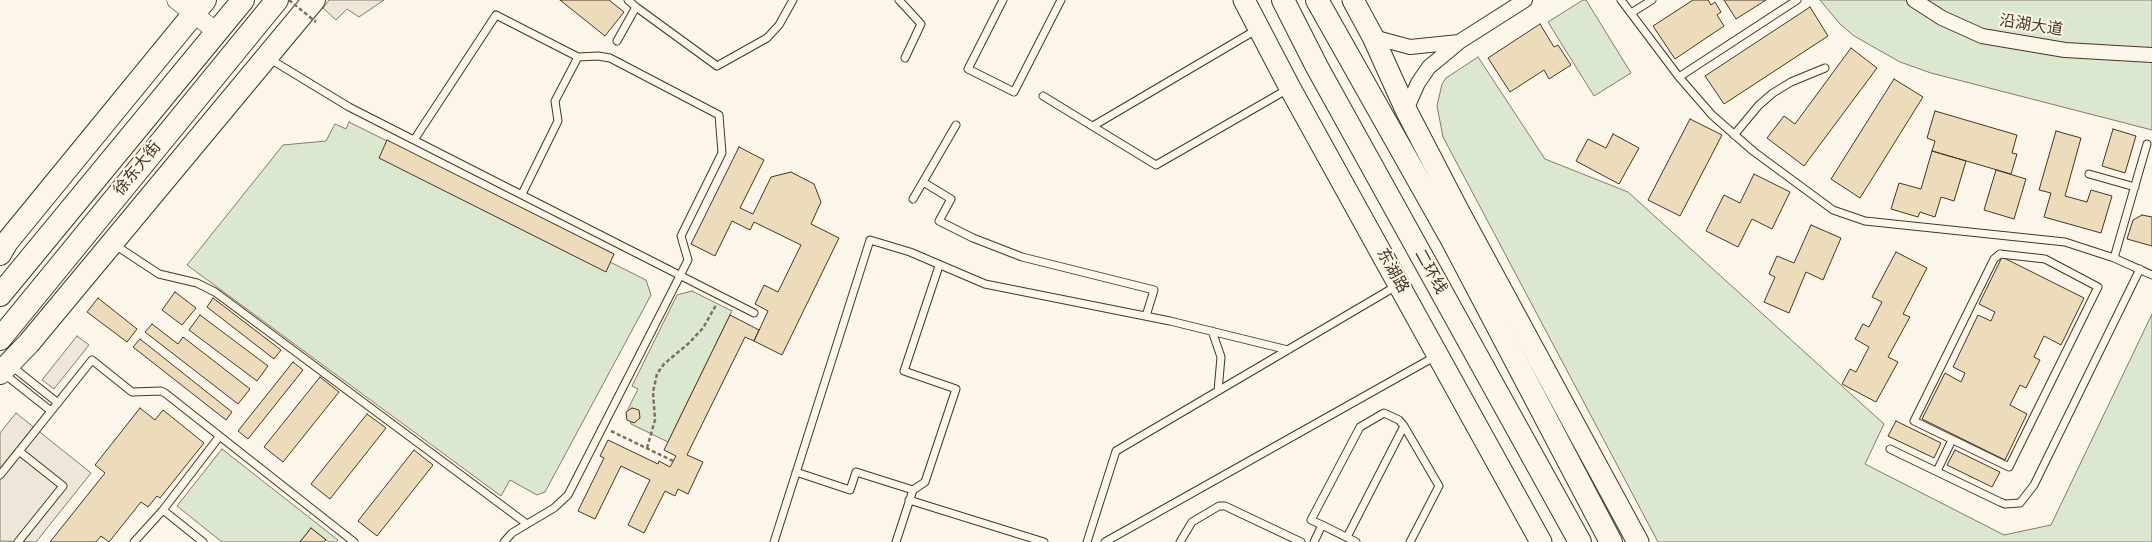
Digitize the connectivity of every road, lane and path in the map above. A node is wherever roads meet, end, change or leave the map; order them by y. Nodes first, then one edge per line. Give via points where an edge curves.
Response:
1 (176, 0) edge
2 (243, 0) edge
3 (277, 0) edge
4 (289, 0) edge
5 (628, 0) edge
6 (793, 0) edge
7 (899, 0) edge
8 (1003, 0) edge
9 (1061, 0) edge
10 (1244, 0) edge
11 (1283, 0) edge
12 (1317, 0) edge
13 (1353, 0) edge
14 (1525, 0) edge
15 (1621, 0) edge
16 (1652, 0) edge
17 (1798, 0) edge
18 (1914, 0) edge
19 (199, 7) edge
20 (636, 7) junction
21 (315, 11) edge
22 (1631, 13) junction
23 (1258, 28) junction
24 (217, 32) junction
25 (1373, 37) junction
26 (617, 41) dead end
27 (1459, 42) junction
28 (2152, 55) edge
29 (578, 57) junction
30 (267, 58) junction
31 (905, 58) dead end
32 (1825, 68) dead end
33 (1679, 77) junction
34 (1290, 88) junction
35 (1043, 96) dead end
36 (1406, 110) junction
37 (956, 125) dead end
38 (1093, 126) junction
39 (1734, 135) junction
40 (414, 140) junction
41 (2147, 144) dead end
42 (2089, 174) dead end
43 (923, 182) junction
44 (2135, 188) junction
45 (522, 194) junction
46 (914, 199) dead end
47 (112, 244) junction
48 (0, 254) edge
49 (2114, 258) junction
50 (939, 266) junction
51 (2140, 269) junction
52 (680, 275) junction
53 (2152, 275) edge
54 (1399, 284) junction
55 (0, 295) edge
56 (721, 296) junction
57 (26, 306) junction
58 (754, 312) dead end
59 (1146, 316) junction
60 (1212, 331) junction
61 (0, 339) edge
62 (1288, 350) junction
63 (1438, 355) junction
64 (4, 371) edge
65 (1218, 391) junction
66 (58, 403) junction
67 (52, 411) junction
68 (1404, 426) junction
69 (603, 427) junction
70 (219, 437) junction
71 (1952, 440) junction
72 (647, 448) junction
73 (1890, 449) dead end
74 (20, 451) junction
75 (673, 461) dead end
76 (1937, 471) junction
77 (796, 472) junction
78 (0, 475) edge
79 (913, 490) junction
80 (909, 500) junction
81 (163, 510) junction
82 (527, 524) junction
83 (1322, 525) junction
84 (1347, 538) junction
85 (18, 542) edge
86 (134, 542) edge
87 (202, 542) edge
88 (354, 542) edge
89 (504, 542) edge
90 (774, 542) edge
91 (896, 542) edge
92 (1044, 542) edge
93 (1087, 542) edge
94 (1105, 542) edge
95 (1180, 542) edge
96 (1301, 542) edge
97 (1314, 542) edge
98 (1356, 542) edge
99 (1410, 542) edge
100 (1541, 542) edge
101 (1580, 542) edge
102 (1611, 542) edge
103 (1638, 542) edge

1 - 19 street
2 - 24 highway, 徐东大街
3 - 57 highway, 徐东大街
4 - 21 path, bridge
5 - 20 lane
6 - 20 lane via 779,25 767,38 717,66
7 - 31 lane via 921,24
8 - 9 lane via 968,69 1014,92
10 - 23 main road, 东湖路
11 - 101 highway, 二环线
12 - 102 highway via 1450,236
13 - 25 main road
14 - 27 street
15 - 22 lane
16 - 22 lane
17 - 33 lane
18 - 28 street, 沿湖大道 via 1942,18 1982,36 2065,50
19 - 24 street
19 - 48 highway
20 - 26 lane
21 - 30 highway
22 - 33 lane
23 - 34 main road, 东湖路
23 - 38 lane
24 - 55 highway, 徐东大街
25 - 27 street via 1410,47
25 - 36 main road
27 - 36 street via 1429,67
29 - 40 lane via 496,15
29 - 45 lane via 555,102 558,121
29 - 52 lane via 610,58 719,115 722,153 681,236 688,260
30 - 40 lane via 333,98
30 - 47 highway
32 - 39 lane via 1773,93
33 - 39 lane
34 - 38 lane via 1156,165
34 - 54 main road, 东湖路
35 - 38 lane
36 - 103 main road
37 - 43 lane
39 - 49 lane via 1843,216 1865,222 2065,242
40 - 45 lane
41 - 44 lane
42 - 44 lane
43 - 46 lane
43 - 59 lane via 951,198 939,221 974,238 1022,257 1154,290
44 - 49 lane
45 - 52 lane
47 - 64 highway
47 - 82 lane via 159,274 197,283 215,292
49 - 51 lane
50 - 59 lane via 985,284
50 - 77 lane via 910,252 870,240
50 - 79 lane via 904,371 956,389 925,482
51 - 53 lane
51 - 76 lane via 2027,496 2020,503 2005,504
52 - 56 lane
52 - 69 lane
54 - 62 lane
54 - 63 main road, 东湖路
56 - 58 lane
56 - 72 path via 703,328 657,374 652,392 654,420
57 - 61 highway, 徐东大街
57 - 64 highway
59 - 60 lane
60 - 62 lane
60 - 65 lane via 1221,357
62 - 65 lane
63 - 94 lane
63 - 100 main road, 东湖路
64 - 66 lane
64 - 67 lane
65 - 93 lane via 1116,451
66 - 67 lane
66 - 70 lane via 92,360 132,392 165,393
67 - 74 lane
68 - 83 lane via 1384,413 1360,427 1311,520
68 - 84 lane
68 - 99 lane via 1439,486
69 - 72 path
69 - 82 lane via 565,500
70 - 81 lane
70 - 88 lane
71 - 71 lane via 2011,466 2098,285 2045,259 2005,254 1996,257 1914,421
71 - 76 lane
72 - 75 path
73 - 76 lane
74 - 78 lane
74 - 85 lane via 63,486
77 - 79 lane via 850,490 856,472
77 - 90 lane
79 - 80 lane
80 - 91 lane
80 - 92 lane
81 - 86 lane
81 - 87 lane
82 - 89 lane via 508,535
83 - 84 lane
83 - 97 lane
84 - 98 lane
95 - 96 lane via 1192,522 1219,506

